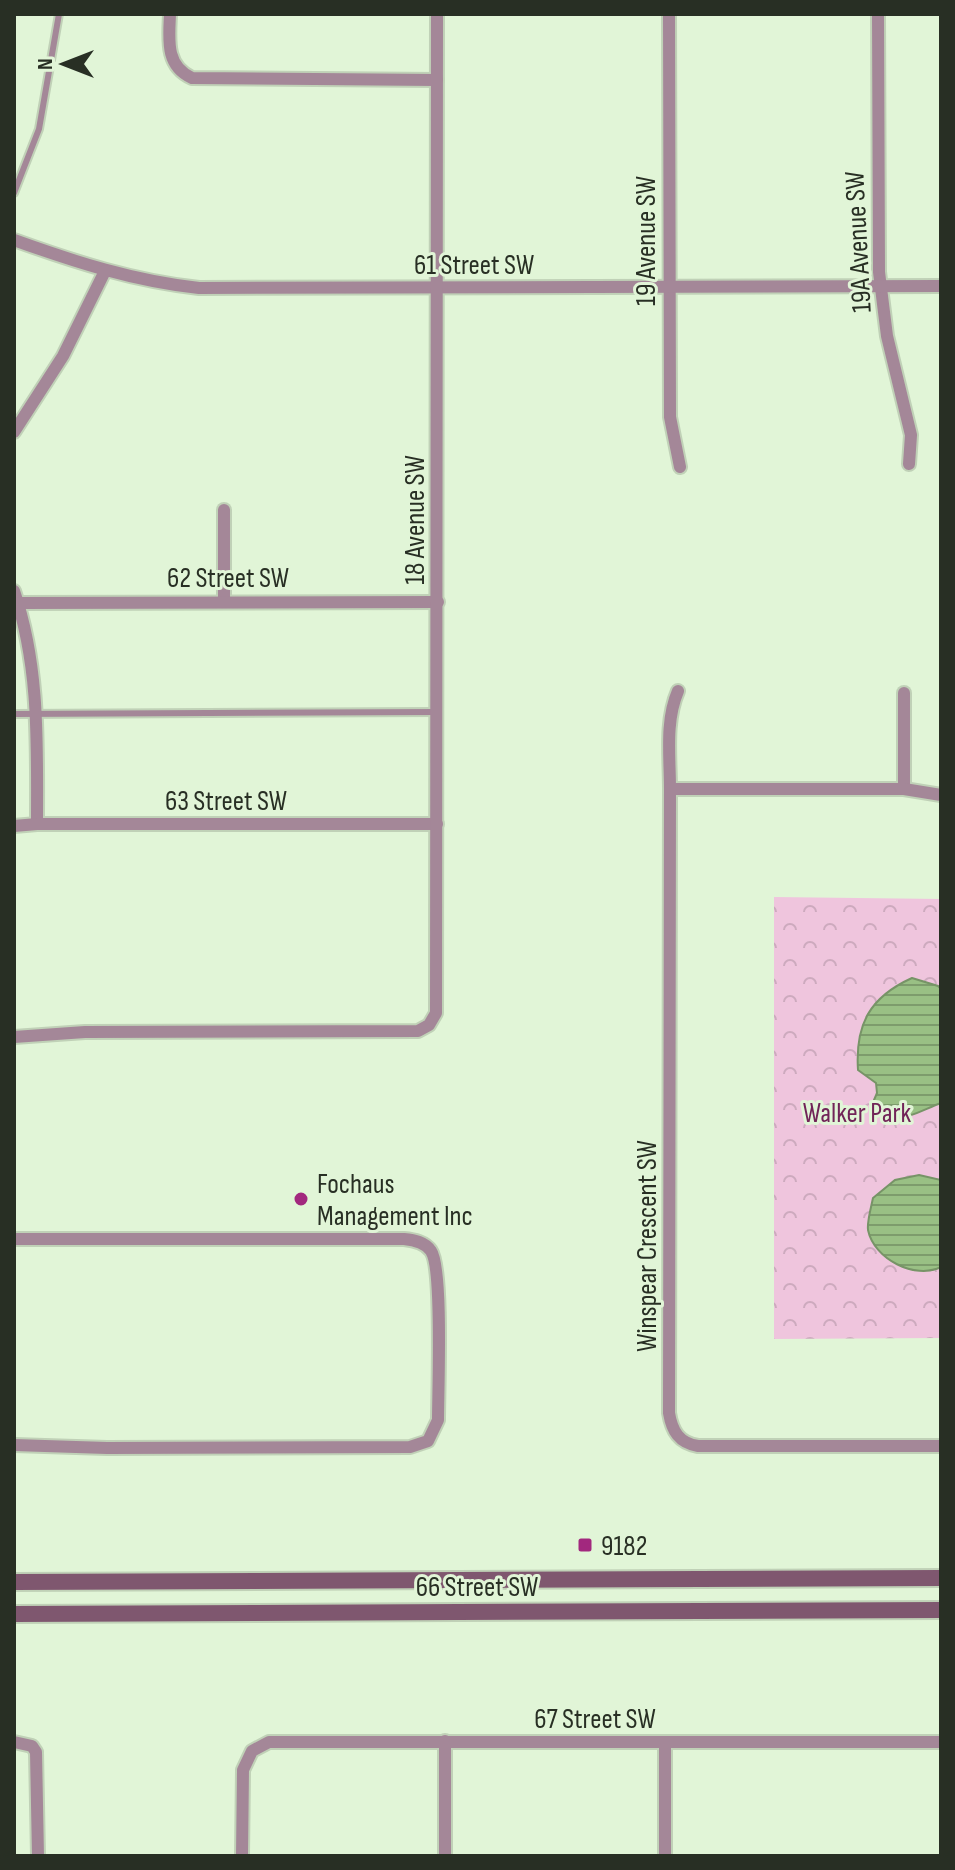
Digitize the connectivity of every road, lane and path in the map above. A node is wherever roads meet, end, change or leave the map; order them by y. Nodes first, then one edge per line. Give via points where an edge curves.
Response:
1 (59, 14) edge
2 (170, 14) edge
3 (437, 14) edge
4 (669, 14) edge
5 (878, 14) edge
6 (437, 80) junction
7 (14, 193) edge
8 (14, 240) edge
9 (105, 271) junction
10 (880, 286) junction
11 (941, 286) edge
12 (670, 287) junction
13 (438, 288) junction
14 (14, 432) edge
15 (909, 464) dead end
16 (680, 467) dead end
17 (224, 510) dead end
18 (16, 597) edge
19 (224, 601) junction
20 (438, 602) junction
21 (678, 691) dead end
22 (904, 693) dead end
23 (437, 712) junction
24 (37, 713) junction
25 (14, 714) edge
26 (670, 789) junction
27 (904, 789) junction
28 (941, 795) edge
29 (37, 824) junction
30 (437, 824) junction
31 (14, 826) edge
32 (14, 1037) edge
33 (14, 1239) edge
34 (14, 1445) edge
35 (941, 1446) edge
36 (941, 1578) edge
37 (14, 1582) edge
38 (941, 1610) edge
39 (14, 1614) edge
40 (445, 1741) junction
41 (14, 1742) edge
42 (665, 1742) junction
43 (941, 1742) edge
44 (38, 1856) edge
45 (242, 1856) edge
46 (445, 1856) edge
47 (665, 1856) edge

1 - 7 lane via 39,129
2 - 6 street via 169,46 175,65 186,76
3 - 6 street, 18 Avenue SW
4 - 12 street, 19 Avenue SW
5 - 10 street, 19A Avenue SW
6 - 13 street, 18 Avenue SW
8 - 9 street, 61 Street SW
9 - 13 street, 61 Street SW via 199,288
9 - 14 street via 63,356
10 - 11 street, 61 Street SW
10 - 12 street, 61 Street SW
10 - 15 street, 19A Avenue SW via 911,435
12 - 13 street, 61 Street SW
12 - 16 street, 19 Avenue SW via 670,417
13 - 20 street, 18 Avenue SW
17 - 19 street
18 - 19 street, 62 Street SW
18 - 24 street via 28,639
19 - 20 street, 62 Street SW
20 - 23 street, 18 Avenue SW
21 - 26 street, Winspear Crescent SW via 670,720
22 - 27 street
23 - 24 lane
23 - 30 street, 18 Avenue SW
24 - 25 lane
24 - 29 street
26 - 27 street
26 - 35 street, Winspear Crescent SW via 673,1431 698,1446
27 - 28 street
29 - 30 street, 63 Street SW
29 - 31 street, 63 Street SW
30 - 32 street, 18 Avenue SW via 438,1004 429,1025 418,1031 68,1032
33 - 34 street via 404,1239 430,1249 438,1272 438,1420 428,1441 417,1446
36 - 37 main road, 66 Street SW
38 - 39 main road, 66 Street SW
40 - 42 street, 67 Street SW
40 - 45 street, 67 Street SW via 280,1741 252,1751 243,1770
40 - 46 street
41 - 44 street via 32,1746 38,1761
42 - 43 street, 67 Street SW
42 - 47 street

